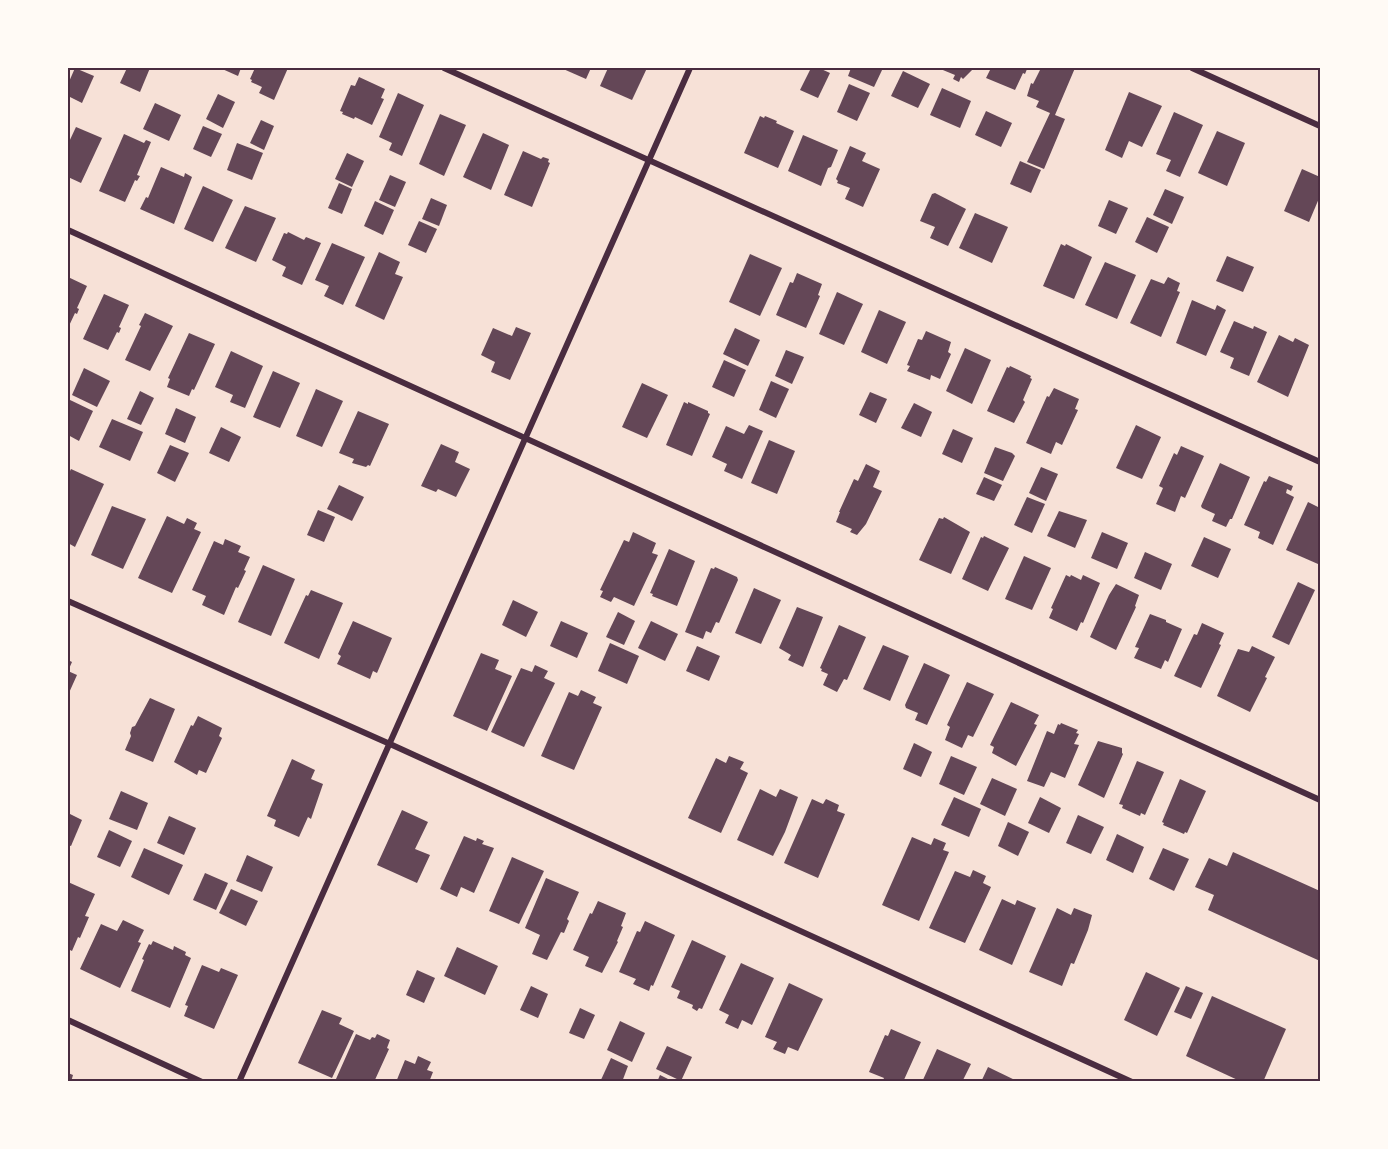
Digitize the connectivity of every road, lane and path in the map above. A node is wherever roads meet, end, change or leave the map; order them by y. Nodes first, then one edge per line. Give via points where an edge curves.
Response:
1 (444, 68) edge
2 (690, 68) edge
3 (1192, 68) edge
4 (1320, 126) edge
5 (649, 160) junction
6 (68, 230) edge
7 (526, 438) junction
8 (1320, 462) edge
9 (68, 601) edge
10 (390, 744) junction
11 (1320, 800) edge
12 (68, 1020) edge
13 (202, 1082) edge
14 (239, 1082) edge
15 (1132, 1082) edge

1 - 5 street
2 - 5 street
3 - 4 street
5 - 7 street
5 - 8 street
6 - 7 street
7 - 10 street
7 - 11 street
9 - 10 street
10 - 14 street
10 - 15 street
12 - 13 street

